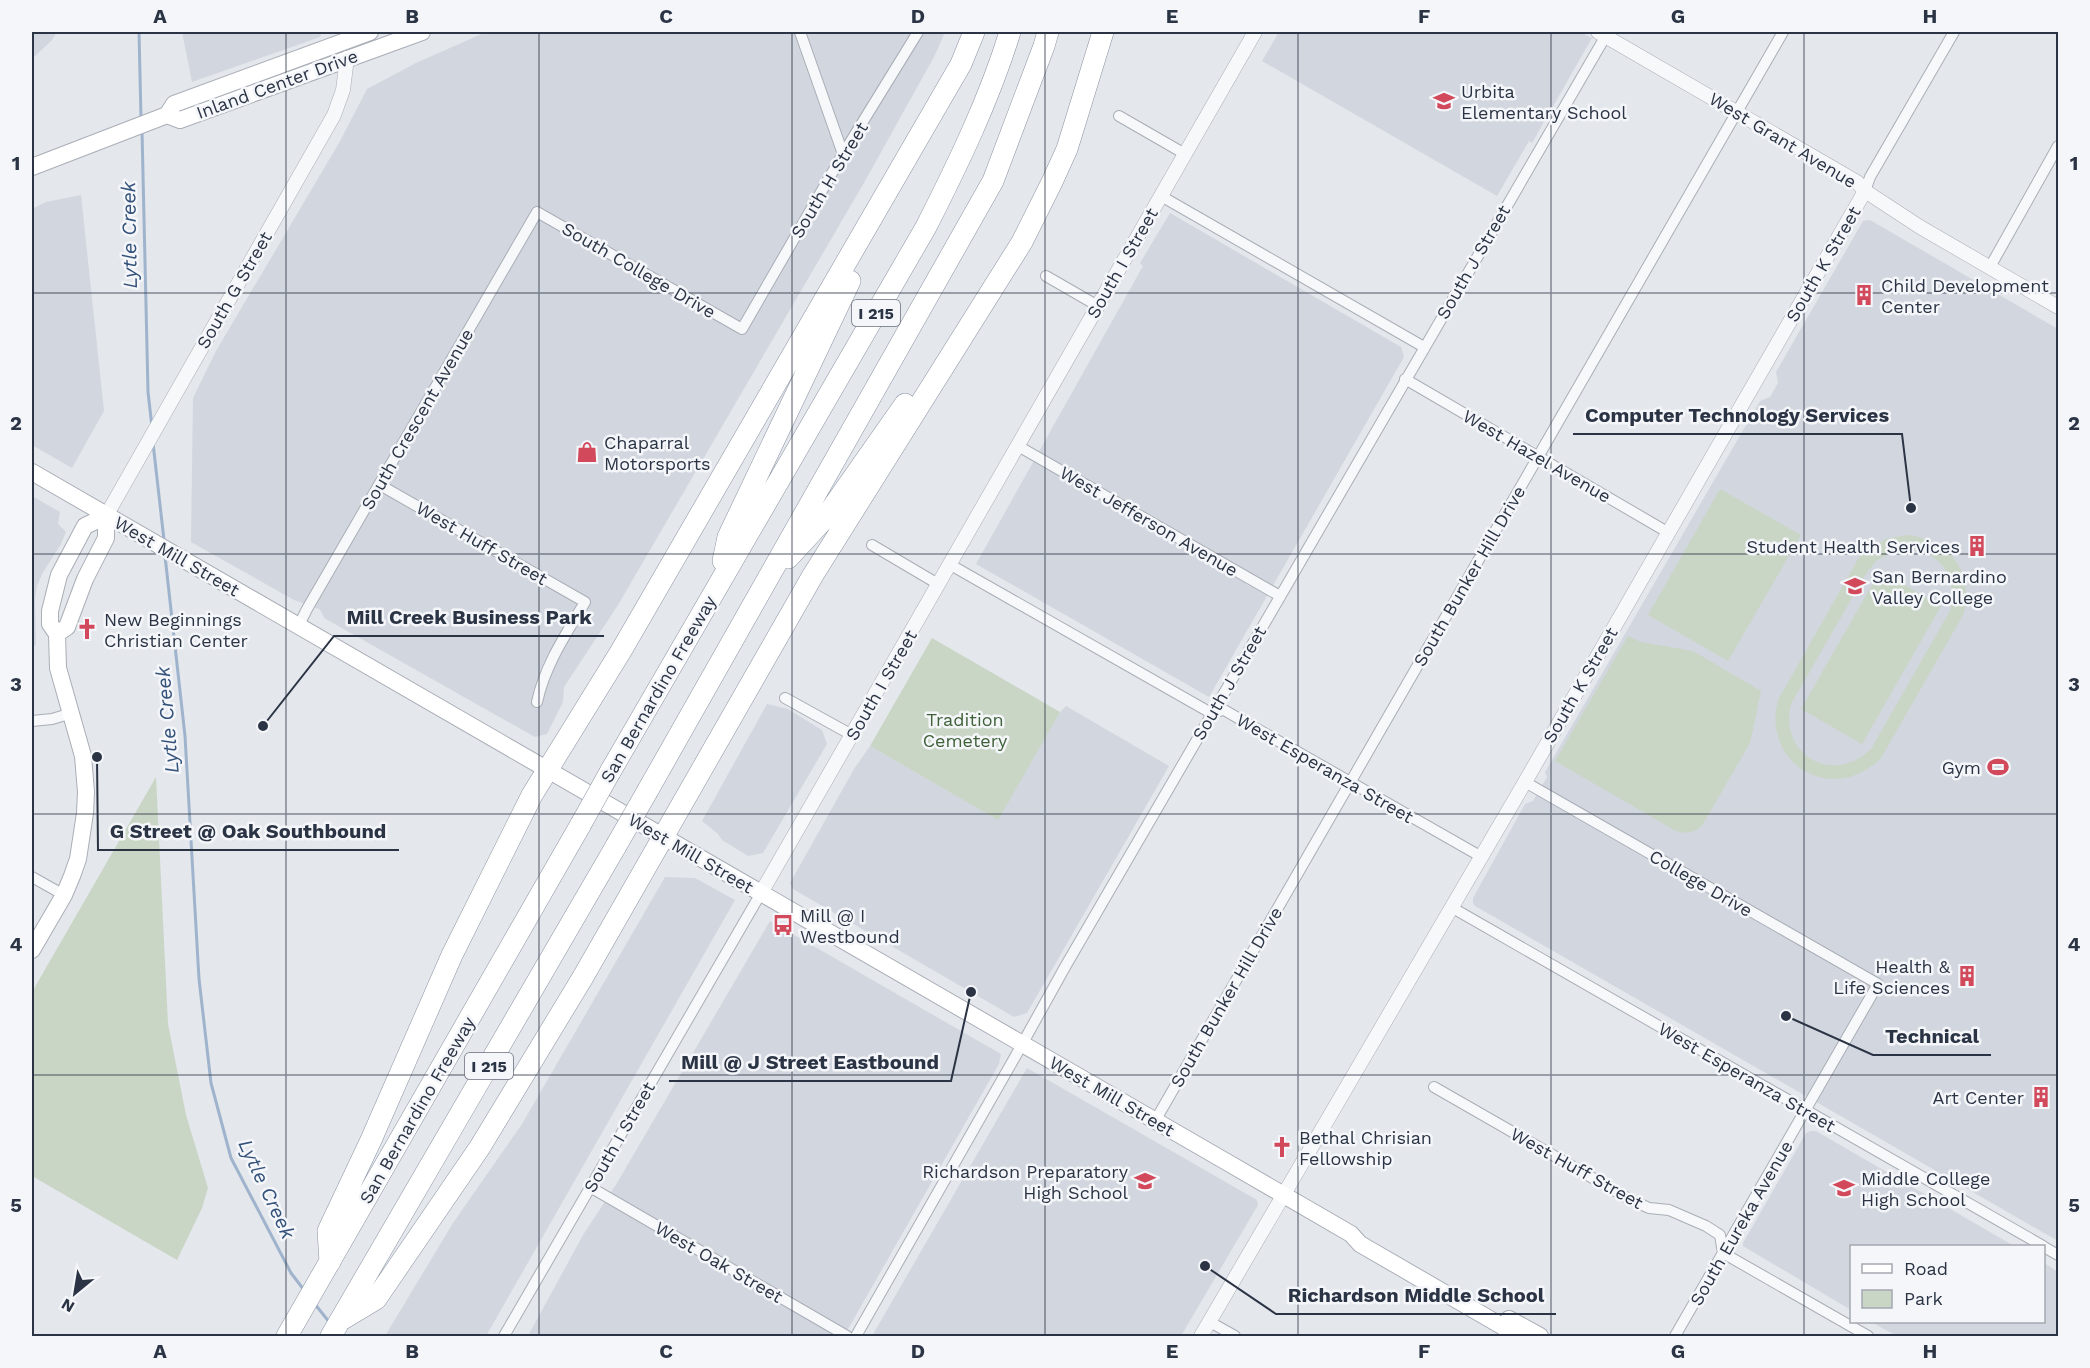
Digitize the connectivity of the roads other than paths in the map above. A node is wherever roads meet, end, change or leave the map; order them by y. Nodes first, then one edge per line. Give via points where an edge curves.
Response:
1 (370, 32) edge
2 (422, 32) edge
3 (800, 32) edge
4 (918, 32) edge
5 (974, 32) edge
6 (1010, 32) edge
7 (1048, 32) edge
8 (1103, 32) edge
9 (1255, 32) edge
10 (1783, 32) edge
11 (1954, 32) edge
12 (1604, 33) edge
13 (347, 58) junction
14 (949, 85) junction
15 (1081, 105) junction
16 (1737, 112) junction
17 (167, 115) junction
18 (1119, 116) dead end
19 (2058, 146) edge
20 (843, 154) junction
21 (1185, 154) junction
22 (32, 167) edge
23 (1866, 191) junction
24 (1161, 196) junction
25 (537, 212) joint
26 (1990, 267) junction
27 (1046, 276) dead end
28 (1098, 306) junction
29 (2058, 307) edge
30 (742, 329) joint
31 (1425, 346) junction
32 (1405, 379) junction
33 (1018, 446) junction
34 (1538, 455) junction
35 (32, 472) edge
36 (380, 485) junction
37 (106, 516) junction
38 (1669, 533) junction
39 (872, 545) dead end
40 (949, 564) junction
41 (718, 583) junction
42 (763, 584) junction
43 (938, 584) junction
44 (1280, 596) junction
45 (298, 627) junction
46 (57, 634) junction
47 (785, 698) dead end
48 (537, 702) dead end
49 (72, 713) junction
50 (1211, 713) junction
51 (32, 721) edge
52 (852, 735) junction
53 (548, 772) junction
54 (1525, 782) junction
55 (1351, 783) junction
56 (664, 838) junction
57 (1480, 856) junction
58 (32, 877) edge
59 (761, 893) junction
60 (64, 895) junction
61 (1451, 907) junction
62 (32, 950) edge
63 (1878, 984) joint
64 (1022, 1045) junction
65 (1434, 1087) dead end
66 (1806, 1111) junction
67 (1155, 1121) junction
68 (590, 1187) junction
69 (1284, 1196) junction
70 (1351, 1234) junction
71 (2040, 1245) edge
72 (1723, 1253) junction
73 (330, 1262) junction
74 (368, 1293) junction
75 (1210, 1322) junction
76 (336, 1328) edge
77 (291, 1329) edge
78 (504, 1336) edge
79 (847, 1336) edge
80 (856, 1336) edge
81 (1201, 1336) edge
82 (1235, 1336) edge
83 (1519, 1336) edge
84 (1540, 1336) edge
85 (1675, 1336) edge
86 (1868, 1336) edge

1 - 17 main road, Inland Center Drive via 174,104
2 - 13 main road, Inland Center Drive
3 - 20 street
4 - 20 street, South H Street
5 - 14 highway
6 - 41 highway, San Bernardino Freeway / I 215 via 976,123 926,227
7 - 42 highway, I 215 via 993,181
8 - 15 highway
9 - 21 street, South I Street
10 - 16 street, South Bunker Hill Drive
11 - 23 street, South K Street via 1870,177
12 - 16 street, West Grant Avenue
12 - 31 street, South J Street
13 - 17 main road, Inland Center Drive via 180,120
13 - 37 street, South G Street via 343,90 334,115
14 - 41 highway via 942,110 869,243 728,537
14 - 53 highway
15 - 42 highway via 1034,201 982,290 912,396 825,518
15 - 56 highway via 1067,148 1022,242 813,575
16 - 23 street, West Grant Avenue
16 - 34 street, South Bunker Hill Drive
17 - 22 main road, Inland Center Drive
18 - 21 street
19 - 26 street
20 - 30 street, South H Street
21 - 24 street, South I Street
23 - 26 street, West Grant Avenue
23 - 38 street, South K Street
24 - 28 street, South I Street
24 - 31 street
25 - 30 street, South College Drive
25 - 36 street, South Crescent Avenue
26 - 29 street, West Grant Avenue
27 - 28 street
28 - 33 street, South I Street
31 - 32 street, South J Street
32 - 34 street, West Hazel Avenue
32 - 44 street, South J Street
33 - 40 street, South I Street
33 - 44 street, West Jefferson Avenue
34 - 38 street, West Hazel Avenue
34 - 55 street, South Bunker Hill Drive
35 - 37 main road, West Mill Street
36 - 45 street, South Crescent Avenue
36 - 48 street, West Huff Street via 585,602 549,663
37 - 45 main road, West Mill Street
37 - 46 main road, South G Street via 106,538 67,627
37 - 46 main road, South G Street via 85,526 59,575 50,611 50,624
38 - 54 street, South K Street
39 - 43 street
40 - 43 street, South I Street
40 - 50 street, West Esperanza Street
41 - 73 highway, San Bernardino Freeway / I 215, bridge
42 - 74 highway, I 215, bridge
43 - 52 street, South I Street
44 - 50 street, South J Street
45 - 53 main road, West Mill Street
46 - 49 main road, South G Street via 58,668
47 - 52 street
49 - 51 street
49 - 60 main road, South G Street via 83,756 86,803 78,859
50 - 55 street, West Esperanza Street via 1224,710
50 - 64 street, South J Street
52 - 59 street, South I Street
53 - 56 main road, West Mill Street
53 - 73 highway via 532,795 452,955 328,1231
54 - 57 street, South K Street
54 - 63 street, College Drive
55 - 57 street, West Esperanza Street
55 - 67 street, South Bunker Hill Drive
56 - 59 main road, West Mill Street
56 - 74 highway via 480,1147
57 - 61 street, South K Street
58 - 60 street
59 - 64 main road, West Mill Street
59 - 68 street, South I Street
60 - 62 main road, South G Street
61 - 66 street, West Esperanza Street
61 - 69 street, South K Street
63 - 66 street, South Eureka Avenue
64 - 67 main road, West Mill Street
64 - 80 street, South J Street
65 - 72 street, West Huff Street via 1631,1200 1706,1226 1720,1235
66 - 71 street, West Esperanza Street
66 - 72 street, South Eureka Avenue
67 - 69 main road, West Mill Street
68 - 78 street, South I Street
68 - 79 street, West Oak Street
69 - 70 main road, West Mill Street
69 - 75 street, South K Street
70 - 83 main road, West Mill Street via 1360,1244
70 - 84 main road, West Mill Street via 1365,1235
72 - 85 street, South Eureka Avenue
72 - 86 street
73 - 77 highway, San Bernardino Freeway / I 215
74 - 76 highway, I 215
75 - 81 street, South K Street
75 - 82 street

